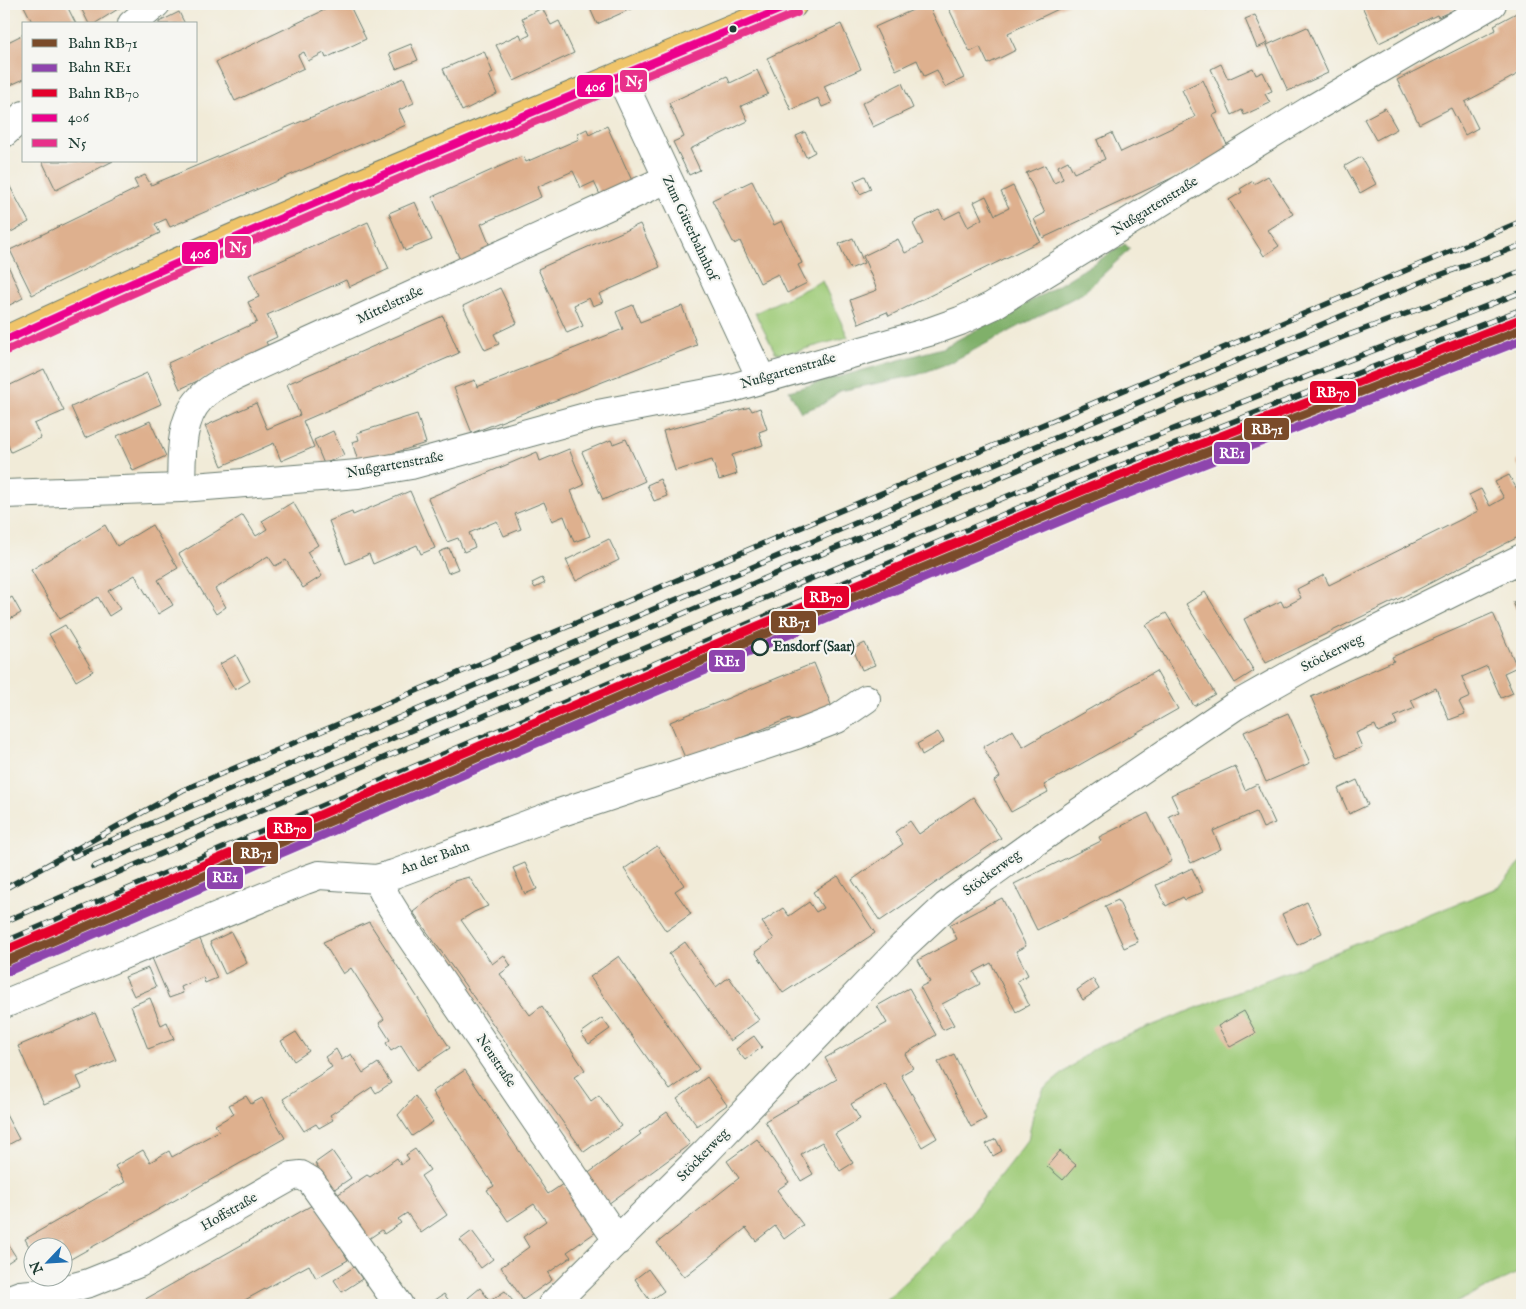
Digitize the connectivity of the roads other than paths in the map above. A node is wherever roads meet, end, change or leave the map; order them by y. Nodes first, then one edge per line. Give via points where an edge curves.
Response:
1 (156, 4) edge
2 (793, 4) edge
3 (1492, 4) edge
4 (134, 22) edge
5 (620, 76) junction
6 (22, 118) edge
7 (4, 133) edge
8 (668, 179) junction
9 (4, 341) edge
10 (761, 378) junction
11 (181, 488) junction
12 (4, 494) edge
13 (1522, 558) edge
14 (866, 699) dead end
15 (377, 879) junction
16 (4, 1004) edge
17 (618, 1241) junction
18 (4, 1301) edge
19 (399, 1305) edge
20 (552, 1305) edge

1 - 4 street
2 - 5 main road
3 - 10 street, Nußgartenstraße via 1312,109 992,306 932,331
5 - 8 street, Zum Güterbahnhof
5 - 9 main road via 246,232
6 - 7 street
8 - 10 street, Zum Güterbahnhof
8 - 11 street, Mittelstraße via 215,387 199,399 189,418 183,443
10 - 11 street, Nußgartenstraße via 728,389 593,415 410,465 358,474
11 - 12 street, Nußgartenstraße
13 - 17 street, Stöckerweg via 1320,658 1235,706 1028,846 946,906
14 - 15 street, An der Bahn via 837,719 796,735 556,814
15 - 16 street, An der Bahn via 325,875 305,880
15 - 17 street, Neustraße via 406,930
17 - 20 street, Stöckerweg
18 - 19 street, Hoffstraße via 20,1295 55,1292 89,1283 139,1263 292,1176 300,1175 311,1181

